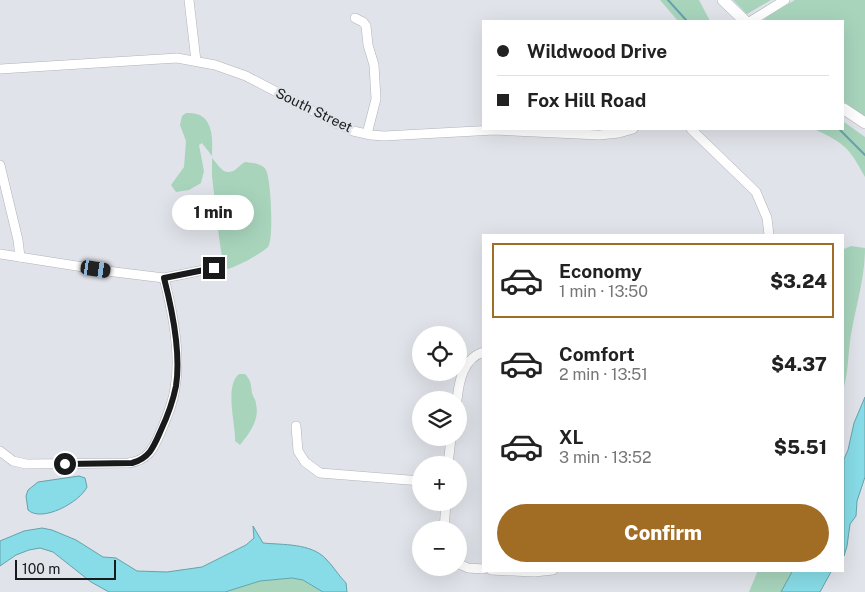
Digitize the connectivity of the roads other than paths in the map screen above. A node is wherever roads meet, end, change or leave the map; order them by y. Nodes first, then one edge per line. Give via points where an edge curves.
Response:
1 (189, 0) edge
2 (723, 0) edge
3 (785, 0) edge
4 (354, 18) dead end
5 (744, 20) edge
6 (753, 20) edge
7 (196, 61) junction
8 (0, 69) edge
9 (844, 109) edge
10 (865, 123) edge
11 (495, 130) edge
12 (495, 130) edge
13 (630, 130) edge
14 (692, 130) edge
15 (367, 134) junction
16 (0, 165) edge
17 (769, 234) edge
18 (0, 254) edge
19 (20, 257) junction
20 (214, 268) dead end
21 (164, 278) junction
22 (482, 353) edge
23 (458, 391) edge
24 (296, 426) dead end
25 (0, 451) edge
26 (412, 480) edge
27 (467, 568) edge
28 (482, 569) edge

1 - 7 street
2 - 5 main road
3 - 6 street
4 - 15 street via 366,26 374,65 376,99
7 - 8 street, South Street via 177,58
7 - 15 street, South Street via 246,76 338,124
9 - 10 main road
11 - 15 street, South Street via 384,136
12 - 13 street, South Street via 599,135
14 - 17 street via 756,192 767,218
16 - 19 street
18 - 19 street
19 - 21 street
20 - 21 street
21 - 25 street via 176,347 177,379 169,412 148,455 128,463 26,464 13,461
22 - 23 street via 473,358 462,372
24 - 26 street via 298,451 304,462 320,473
27 - 28 street

